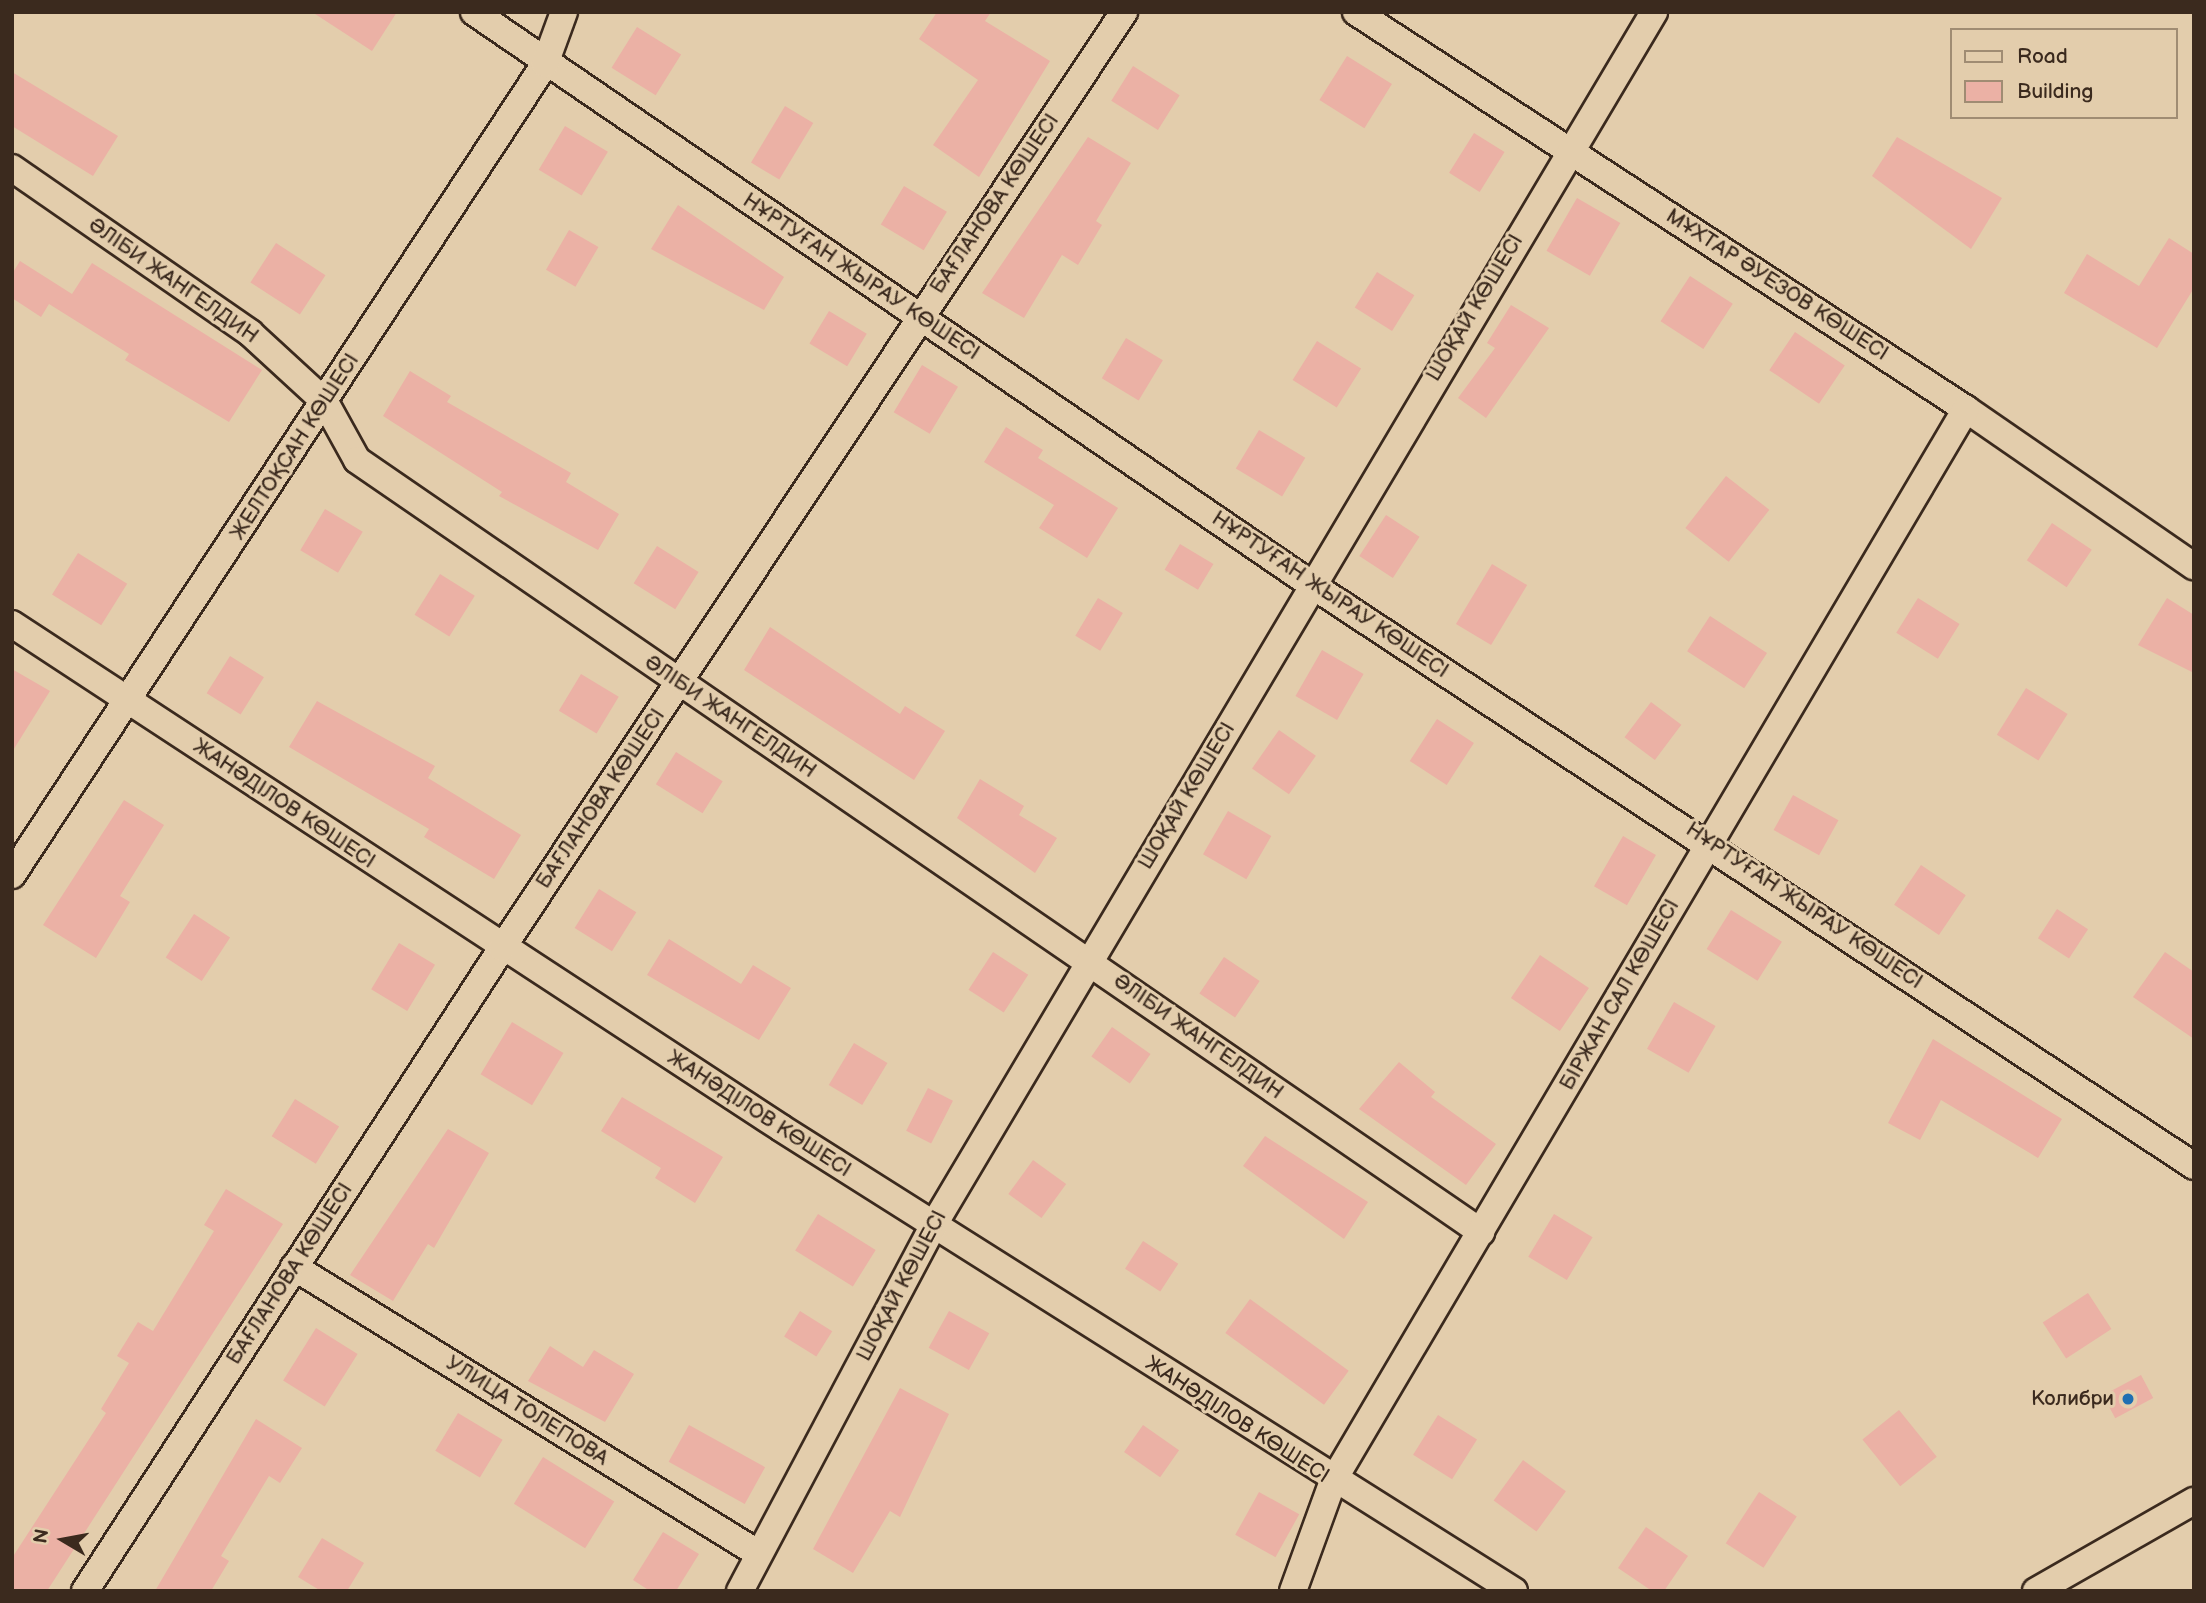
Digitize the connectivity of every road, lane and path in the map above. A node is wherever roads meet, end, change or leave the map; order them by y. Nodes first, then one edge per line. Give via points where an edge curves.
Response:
1 (474, 12) edge
2 (564, 12) edge
3 (1124, 12) edge
4 (1356, 12) edge
5 (1654, 12) edge
6 (545, 64) junction
7 (1569, 149) junction
8 (12, 168) edge
9 (920, 316) junction
10 (325, 402) junction
11 (1966, 409) junction
12 (2194, 566) edge
13 (1312, 585) junction
14 (12, 624) edge
15 (679, 683) junction
16 (130, 701) junction
17 (1710, 842) junction
18 (12, 875) edge
19 (502, 948) junction
20 (1089, 962) junction
21 (2194, 1166) edge
22 (933, 1226) junction
23 (1481, 1232) junction
24 (295, 1268) junction
25 (1333, 1481) junction
26 (2194, 1501) edge
27 (759, 1554) junction
28 (85, 1591) edge
29 (740, 1591) edge
30 (1293, 1591) edge
31 (1514, 1591) edge
32 (2036, 1591) edge

1 - 6 street, НҰРТУҒАН ЖЫРАУ КӨШЕСІ
2 - 6 street, ЖЕЛТОҚСАН КӨШЕСІ
3 - 9 street, БАҒЛАНОВА КӨШЕСІ
4 - 7 street, МҰХТАР ӘУЕЗОВ КӨШЕСІ
5 - 7 street, ШОҚАЙ КӨШЕСІ
6 - 9 street, НҰРТУҒАН ЖЫРАУ КӨШЕСІ
6 - 10 street, ЖЕЛТОҚСАН КӨШЕСІ
7 - 11 street, МҰХТАР ӘУЕЗОВ КӨШЕСІ
7 - 13 street, ШОҚАЙ КӨШЕСІ
8 - 10 street, ӘЛІБИ ЖАНГЕЛДИН via 250,333
9 - 13 street, НҰРТУҒАН ЖЫРАУ КӨШЕСІ
9 - 15 street, БАҒЛАНОВА КӨШЕСІ
10 - 15 street, ӘЛІБИ ЖАНГЕЛДИН via 358,460
10 - 16 street, ЖЕЛТОҚСАН КӨШЕСІ
11 - 12 street, МҰХТАР ӘУЕЗОВ КӨШЕСІ
11 - 17 street, БІРЖАН САЛ КӨШЕСІ
13 - 17 street, НҰРТУҒАН ЖЫРАУ КӨШЕСІ
13 - 20 street, ШОҚАЙ КӨШЕСІ
14 - 16 street, ЖАНӘДІЛОВ КӨШЕСІ
15 - 19 street, БАҒЛАНОВА КӨШЕСІ
15 - 20 street, ӘЛІБИ ЖАНГЕЛДИН
16 - 18 street, ЖЕЛТОҚСАН КӨШЕСІ
16 - 19 street, ЖАНӘДІЛОВ КӨШЕСІ
17 - 21 street, НҰРТУҒАН ЖЫРАУ КӨШЕСІ
17 - 23 street, БІРЖАН САЛ КӨШЕСІ
19 - 22 street, ЖАНӘДІЛОВ КӨШЕСІ
19 - 24 street, БАҒЛАНОВА КӨШЕСІ
20 - 22 street, ШОҚАЙ КӨШЕСІ
20 - 23 street, ӘЛІБИ ЖАНГЕЛДИН
22 - 25 street, ЖАНӘДІЛОВ КӨШЕСІ
22 - 27 street, ШОҚАЙ КӨШЕСІ
23 - 25 street, БІРЖАН САЛ КӨШЕСІ
24 - 27 street, УЛИЦА ТОЛЕПОВА
24 - 28 street, БАҒЛАНОВА КӨШЕСІ
25 - 30 street, БІРЖАН САЛ КӨШЕСІ
25 - 31 street, ЖАНӘДІЛОВ КӨШЕСІ
26 - 32 street
27 - 29 street, ШОҚАЙ КӨШЕСІ

